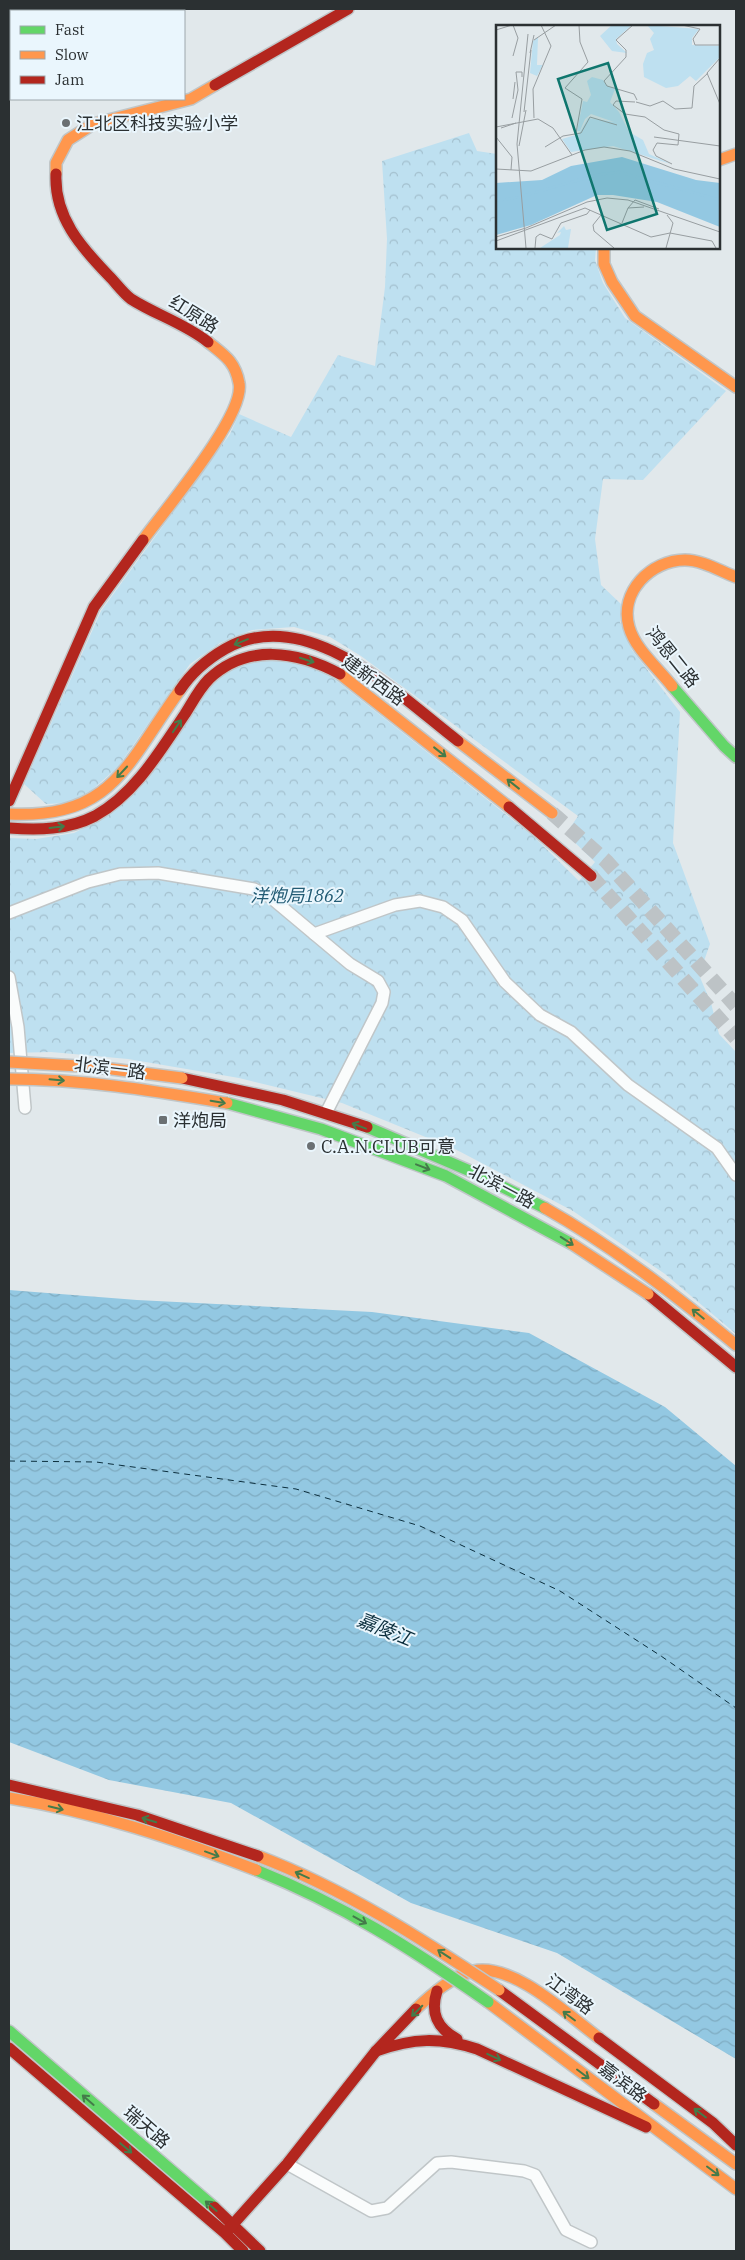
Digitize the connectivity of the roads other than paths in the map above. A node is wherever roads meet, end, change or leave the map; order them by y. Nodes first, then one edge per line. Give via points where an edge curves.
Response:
1 (348, 9) edge
2 (736, 154) edge
3 (720, 160) edge
4 (604, 249) edge
5 (735, 383) edge
6 (736, 576) edge
7 (736, 757) edge
8 (9, 801) edge
9 (552, 813) tunnel mouth
10 (9, 814) edge
11 (9, 828) edge
12 (590, 876) tunnel mouth
13 (9, 913) edge
14 (314, 934) junction
15 (9, 977) edge
16 (9, 1062) edge
17 (9, 1079) edge
18 (25, 1108) dead end
19 (326, 1113) junction
20 (736, 1175) edge
21 (736, 1345) edge
22 (736, 1367) edge
23 (9, 1785) edge
24 (9, 1798) edge
25 (437, 1990) junction
26 (9, 2031) edge
27 (9, 2048) edge
28 (477, 2049) junction
29 (376, 2051) junction
30 (664, 2135) junction
31 (736, 2145) edge
32 (287, 2164) junction
33 (736, 2164) edge
34 (736, 2189) edge
35 (229, 2229) junction
36 (591, 2242) dead end
37 (243, 2251) edge
38 (260, 2251) edge

1 - 8 main road, 红原路 via 191,99 93,124 68,140 56,163 55,191 66,224 87,254 130,298 193,330 233,363 240,385 235,408 225,429 94,607
2 - 3 main road
4 - 5 main road via 604,264 612,282 634,316
6 - 7 main road, 鸿恩二路 via 687,560 666,562 636,582 629,603 628,624 635,642
9 -> 10 main road, 建新西路 via 356,663 326,646 294,637 256,636 225,648 195,669 125,770 96,797 64,812 32,816
11 -> 12 main road, 建新西路 via 35,830 69,826 103,811 140,779 208,680 236,661 265,653 293,655 322,664 348,679 541,832
13 - 14 street via 88,882 120,874 158,873 254,889 270,897
14 - 19 street via 350,964 378,981 384,992 382,1003
14 - 20 street via 395,905 420,901 443,907 462,920 506,982 540,1015 572,1032 628,1085 717,1148
15 - 18 street via 18,1027
16 - 19 main road, 北滨一路, bridge via 128,1069 236,1088
17 -> 22 main road, 北滨一路, bridge via 125,1086 236,1105 321,1129 446,1176 560,1236 648,1294
21 -> 19 main road, 北滨一路 via 658,1282 569,1223 451,1160
33 -> 23 main road, 嘉滨路, bridge via 499,1990 404,1928 344,1894 256,1855 104,1806
24 -> 30 main road, 嘉滨路, bridge via 140,1829 311,1893 410,1948 488,2002
25 - 28 main road via 432,2006 436,2022 452,2037
25 -> 29 main road, 江湾路
31 -> 25 main road, 江湾路 via 713,2123 522,1981 488,1970 467,1973
35 -> 26 main road, 瑞天路
27 -> 35 main road, 瑞天路
28 - 29 main road via 438,2038 421,2038
28 -> 30 main road
29 - 32 main road, 江湾路
30 -> 34 main road, 嘉滨路
32 - 35 main road, 江湾路
32 - 36 street via 371,2211 387,2208 437,2163 524,2171 535,2176 566,2230
35 - 37 main road, 瑞天路
35 - 38 main road, 瑞天路

